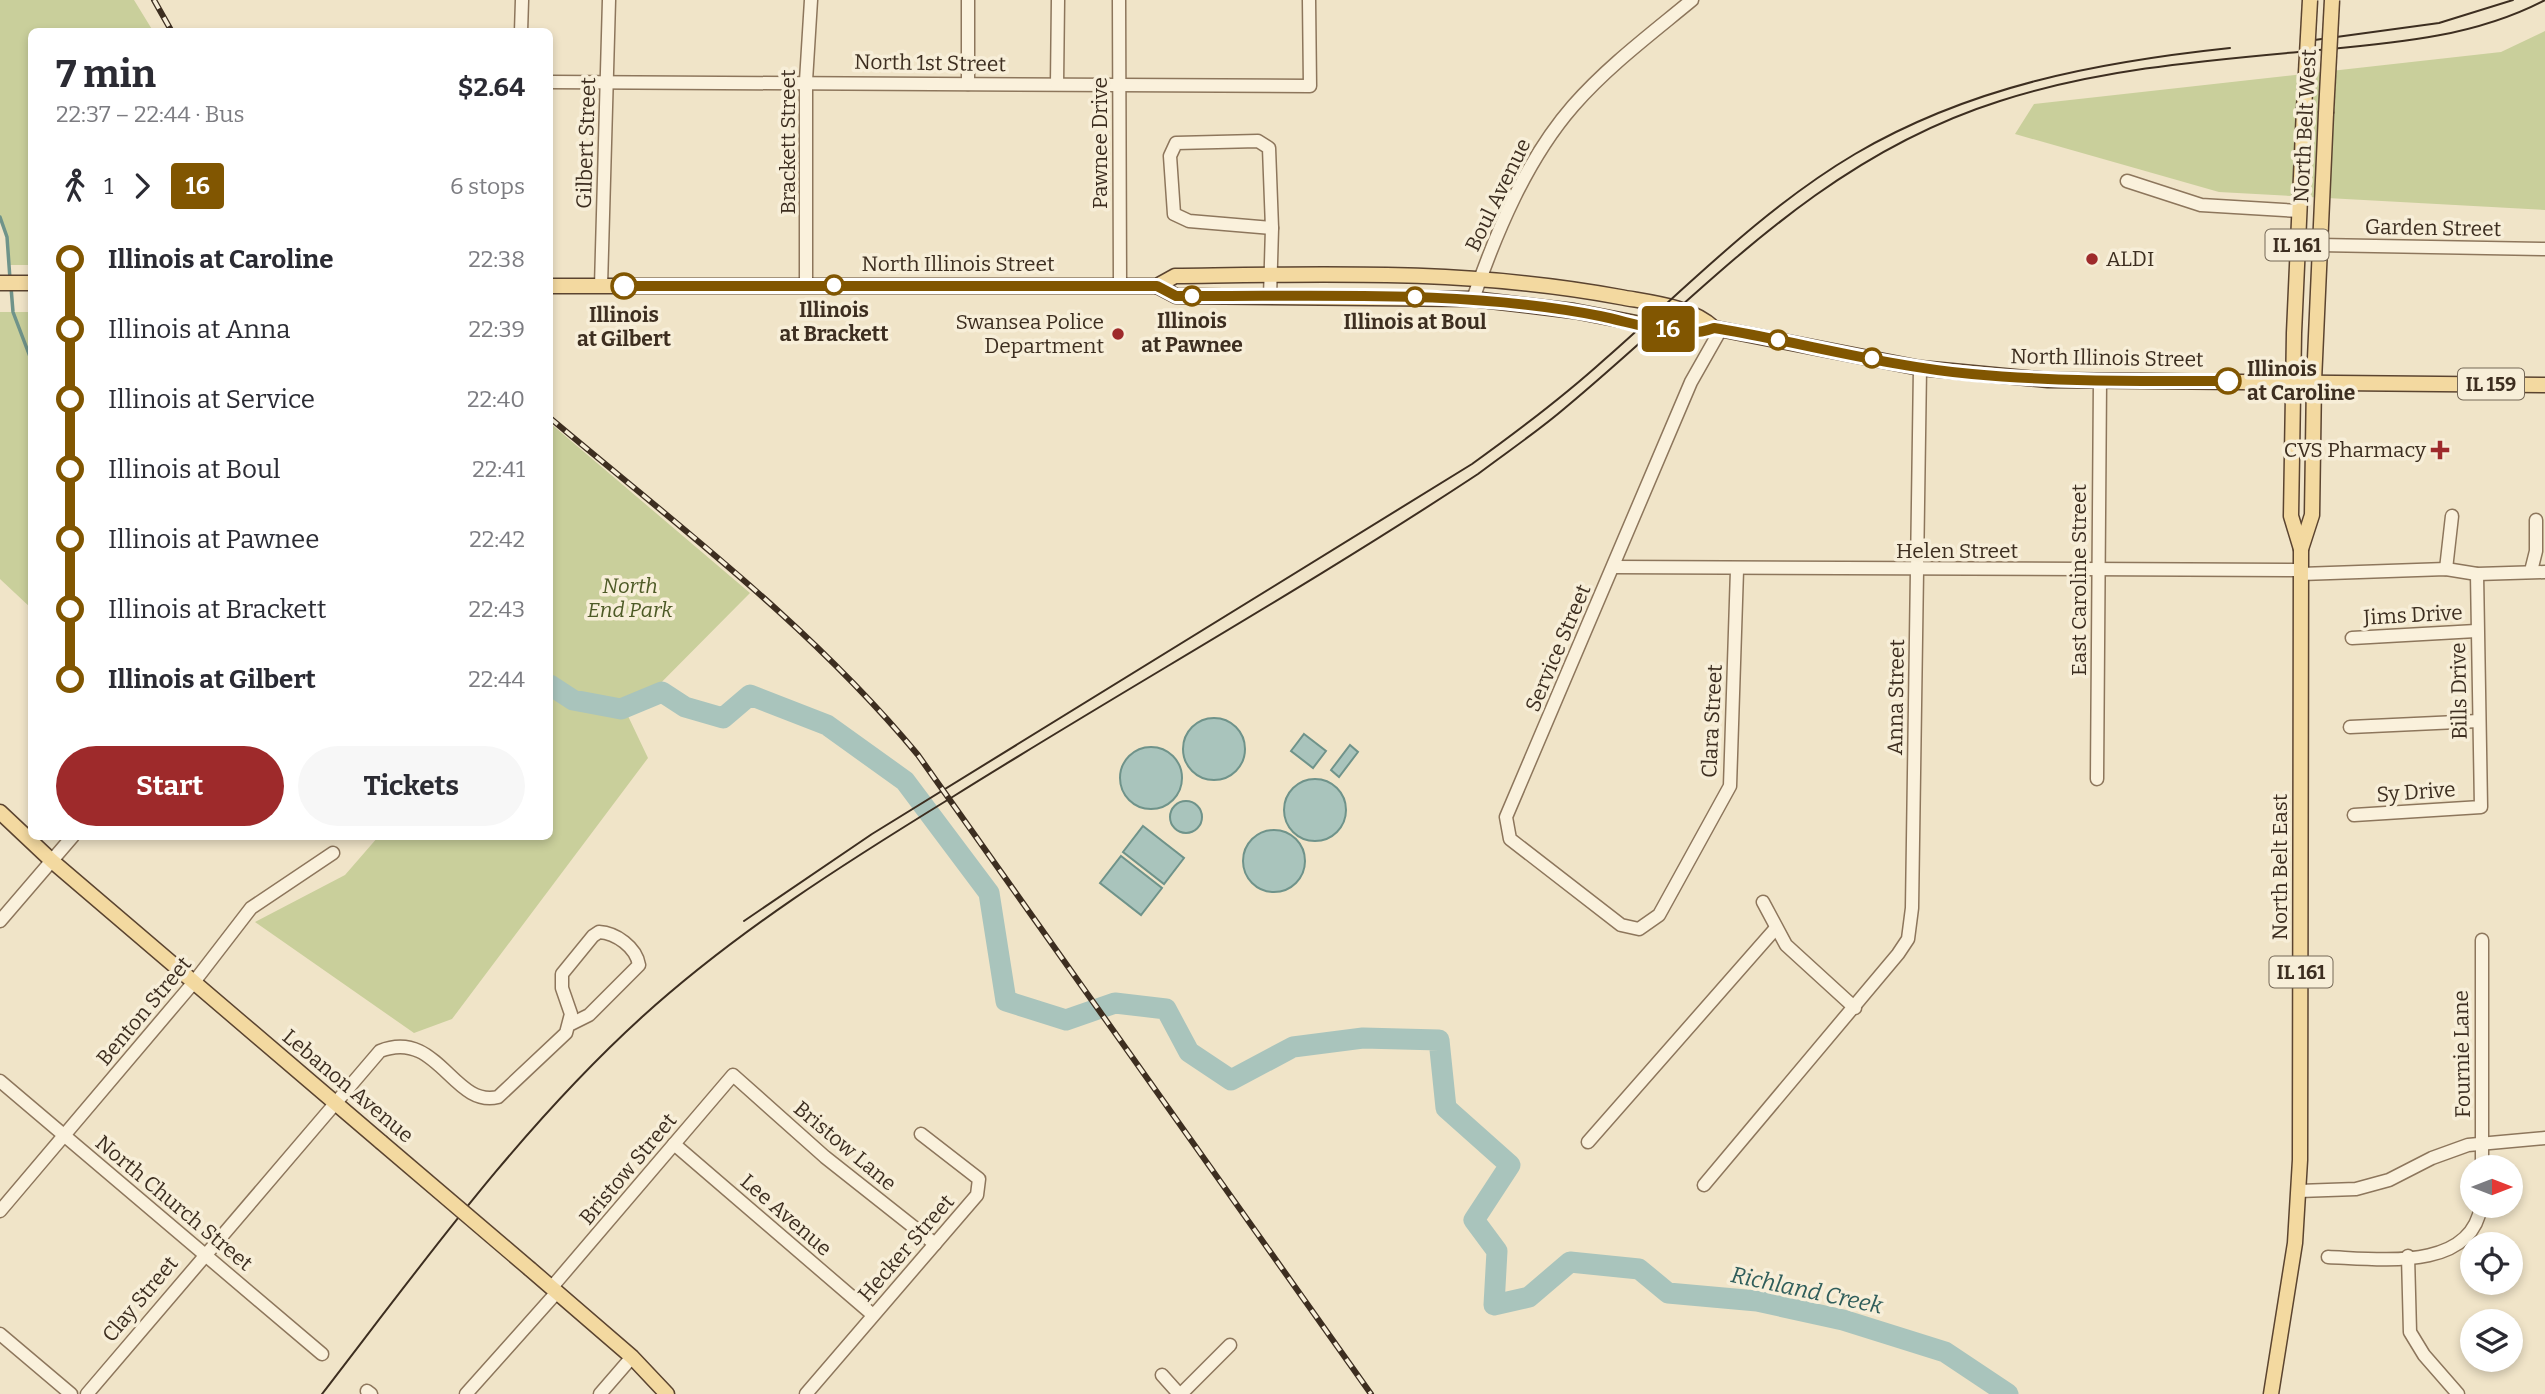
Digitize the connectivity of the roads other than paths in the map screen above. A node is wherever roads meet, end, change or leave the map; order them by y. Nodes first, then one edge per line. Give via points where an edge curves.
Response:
1 (522, 0) edge
2 (609, 0) edge
3 (811, 0) edge
4 (968, 0) edge
5 (1058, 0) edge
6 (1119, 0) edge
7 (1309, 0) edge
8 (1692, 0) edge
9 (2311, 0) edge
10 (2332, 0) edge
11 (521, 28) edge
12 (806, 81) junction
13 (553, 82) edge
14 (607, 82) junction
15 (968, 84) junction
16 (1057, 84) junction
17 (1119, 85) junction
18 (2127, 181) dead end
19 (2299, 211) junction
20 (1272, 228) junction
21 (2319, 246) junction
22 (2545, 249) edge
23 (1271, 275) junction
24 (1481, 276) junction
25 (0, 283) edge
26 (28, 283) edge
27 (806, 285) junction
28 (1120, 285) junction
29 (553, 286) edge
30 (601, 286) junction
31 (1157, 286) junction
32 (1270, 297) junction
33 (1473, 299) junction
34 (1718, 328) junction
35 (1920, 368) junction
36 (2100, 381) junction
37 (2293, 381) junction
38 (2314, 381) junction
39 (2545, 385) edge
40 (2452, 516) dead end
41 (2536, 520) dead end
42 (2301, 549) junction
43 (1614, 567) junction
44 (2446, 569) junction
45 (1737, 570) junction
46 (1917, 570) junction
47 (2098, 570) junction
48 (2531, 571) junction
49 (2301, 572) junction
50 (2545, 572) edge
51 (2477, 574) junction
52 (2476, 631) junction
53 (2352, 638) dead end
54 (2479, 722) junction
55 (2350, 727) dead end
56 (2097, 779) dead end
57 (2481, 807) joint
58 (0, 812) edge
59 (2354, 815) dead end
60 (28, 838) edge
61 (30, 840) edge
62 (70, 840) edge
63 (332, 853) dead end
64 (52, 861) junction
65 (1762, 902) dead end
66 (0, 921) edge
67 (1776, 928) junction
68 (1639, 929) joint
69 (2482, 940) dead end
70 (194, 982) junction
71 (1855, 1008) junction
72 (571, 1024) junction
73 (733, 1074) joint
74 (0, 1081) edge
75 (333, 1102) junction
76 (921, 1134) dead end
77 (64, 1135) junction
78 (2545, 1138) edge
79 (2482, 1141) junction
80 (1588, 1142) dead end
81 (674, 1144) junction
82 (2482, 1155) edge
83 (1704, 1185) dead end
84 (2299, 1191) junction
85 (0, 1211) edge
86 (2478, 1218) edge
87 (935, 1244) junction
88 (204, 1253) junction
89 (2408, 1256) junction
90 (2328, 1257) dead end
91 (554, 1290) junction
92 (873, 1315) junction
93 (0, 1334) edge
94 (1230, 1345) dead end
95 (322, 1354) dead end
96 (632, 1357) junction
97 (1162, 1375) dead end
98 (71, 1394) edge
99 (87, 1394) edge
100 (466, 1394) edge
101 (600, 1394) edge
102 (667, 1394) edge
103 (806, 1394) edge
104 (1180, 1394) edge
105 (2272, 1394) edge
106 (2458, 1394) edge

1 - 11 street
2 - 14 street, Gilbert Street
3 - 12 street, Brackett Street
4 - 15 street
5 - 16 street
6 - 17 street, Pawnee Drive
7 - 17 street, North 1st Street via 1310,86
8 - 24 street, Boul Avenue via 1603,75 1564,116 1534,161
9 - 19 main road, North Belt West / IL 161, bridge
10 - 21 main road, North Belt West / IL 161, bridge
12 - 14 street, North 1st Street
12 - 15 street, North 1st Street
12 - 27 street, Brackett Street
13 - 14 street, North 1st Street
14 - 30 street, Gilbert Street
15 - 16 street, North 1st Street
16 - 17 street, North 1st Street
17 - 28 street, Pawnee Drive
18 - 19 street via 2201,205
19 - 37 main road, North Belt West / IL 161
20 - 20 street via 1269,148 1258,141 1176,143 1170,156 1174,214 1189,221
20 - 23 street
21 - 22 street, Garden Street
21 - 38 main road, North Belt West / IL 161
23 - 24 main road, North Illinois Street / IL 159
23 - 31 main road, North Illinois Street / IL 159 via 1175,276
23 - 32 street
24 - 33 street, Boul Avenue
24 - 34 main road, North Illinois Street / IL 159 via 1576,288 1693,312
25 - 26 main road
27 - 28 main road, North Illinois Street / IL 159
27 - 30 main road, North Illinois Street / IL 159
28 - 31 main road, North Illinois Street / IL 159
29 - 30 main road, North Illinois Street / IL 159
31 - 32 main road, North Illinois Street / IL 159 via 1176,296
32 - 33 main road, North Illinois Street / IL 159
33 - 34 main road, North Illinois Street / IL 159 via 1574,311 1688,333
34 - 35 main road, North Illinois Street / IL 159
34 - 43 street, Service Street
35 - 36 main road, North Illinois Street / IL 159
35 - 46 street, Anna Street
36 - 37 main road, North Illinois Street / IL 159
36 - 47 street, East Caroline Street
37 - 38 main road, North Illinois Street / IL 159
37 - 42 main road, North Belt East / IL 161 via 2291,516
38 - 39 main road, North Illinois Street / IL 159
38 - 42 main road, North Belt East / IL 161 via 2312,515
40 - 44 street
41 - 48 street
42 - 49 main road, North Belt East / IL 161
43 - 45 street, Helen Street
43 - 68 street, Service Street via 1506,817 1510,839 1621,925
44 - 49 street, Helen Street
44 - 51 street, Helen Street
45 - 46 street, Helen Street
45 - 68 street, Clara Street via 1730,786 1659,915
46 - 47 street, Helen Street
46 - 71 street, Anna Street via 1908,939
47 - 49 street, Helen Street
47 - 56 street, East Caroline Street
48 - 50 street, Helen Street
48 - 51 street, Helen Street
49 - 84 main road, North Belt East / IL 161
51 - 52 street, Bills Drive
52 - 53 street, Jims Drive
52 - 54 street, Bills Drive
54 - 55 street
54 - 57 street, Bills Drive
57 - 59 street, Sy Drive
58 - 60 main road, Lebanon Avenue
61 - 64 main road, Lebanon Avenue
62 - 64 street
63 - 70 street, Benton Street via 251,908
64 - 66 street
64 - 70 main road, Lebanon Avenue
65 - 67 street
67 - 71 street via 1786,945
67 - 80 street
69 - 79 street, Fournie Lane
70 - 75 main road, Lebanon Avenue
70 - 77 street, Benton Street
71 - 83 street, Anna Street
72 - 72 street via 589,1015 639,965 617,936 599,932 593,936 562,974
72 - 75 street, Clay Street via 498,1097 474,1094 421,1049 401,1046 380,1051
73 - 81 street, Bristow Street
73 - 87 street, Bristow Lane via 825,1157
74 - 77 street, North Church Street
75 - 88 street, Clay Street
75 - 91 main road, Lebanon Avenue, bridge
76 - 87 street, Hecker Street via 979,1179 977,1195
77 - 85 street, Benton Street
77 - 88 street, North Church Street
78 - 79 street
79 - 82 street, Fournie Lane
79 - 84 street via 2371,1186
81 - 91 street, Bristow Street
81 - 92 street, Lee Avenue
84 - 105 main road, North Belt East / IL 161
86 - 89 street via 2457,1246 2434,1255
87 - 92 street, Hecker Street
88 - 95 street, North Church Street
88 - 99 street, Clay Street
89 - 90 street
89 - 106 street via 2410,1332
91 - 96 main road, Lebanon Avenue
91 - 100 street, Bristow Street
92 - 103 street, Hecker Street
93 - 98 street
94 - 104 street
96 - 101 street
96 - 102 main road, Lebanon Avenue
97 - 104 street

